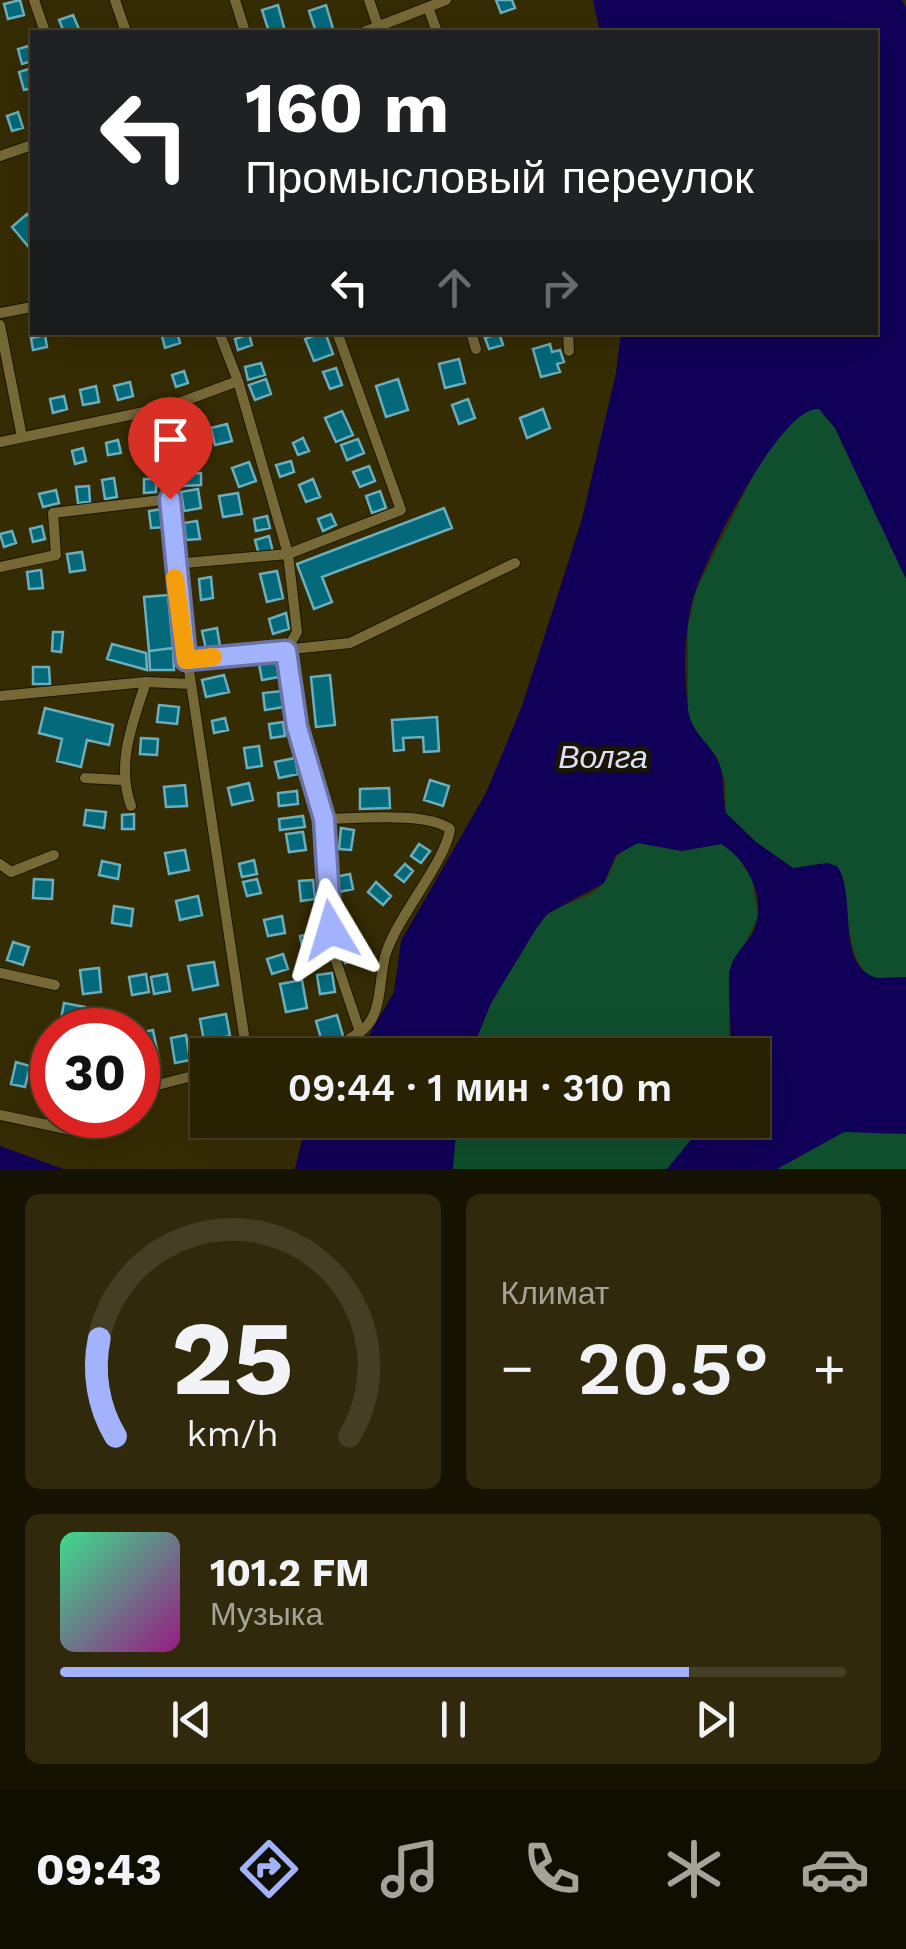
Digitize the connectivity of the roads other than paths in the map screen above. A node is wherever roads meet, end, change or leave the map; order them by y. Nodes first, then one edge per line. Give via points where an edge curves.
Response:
1 (34, 0) edge
2 (116, 0) edge
3 (235, 0) edge
4 (369, 0) edge
5 (446, 0) edge
6 (428, 7) junction
7 (44, 30) edge
8 (125, 30) edge
9 (245, 30) edge
10 (379, 30) edge
11 (436, 30) edge
12 (30, 146) edge
13 (0, 156) edge
14 (30, 307) edge
15 (0, 313) edge
16 (0, 325) edge
17 (220, 335) edge
18 (338, 335) edge
19 (472, 335) edge
20 (568, 335) edge
21 (476, 349) dead end
22 (569, 351) dead end
23 (238, 381) junction
24 (168, 407) junction
25 (22, 437) junction
26 (0, 442) edge
27 (170, 499) junction
28 (288, 554) junction
29 (515, 563) dead end
30 (173, 564) junction
31 (0, 567) edge
32 (286, 651) junction
33 (186, 660) junction
34 (146, 682) junction
35 (191, 684) junction
36 (0, 696) edge
37 (86, 778) dead end
38 (122, 780) junction
39 (131, 806) dead end
40 (324, 819) junction
41 (54, 855) dead end
42 (0, 864) edge
43 (0, 973) edge
44 (55, 985) dead end
45 (358, 1030) junction
46 (244, 1038) edge
47 (347, 1038) edge
48 (190, 1077) edge
49 (160, 1084) edge
50 (0, 1114) edge
51 (30, 1120) edge

1 - 7 street
2 - 8 street
3 - 9 street
4 - 10 street
5 - 6 street
6 - 10 street
6 - 11 street
12 - 13 street
14 - 15 street
16 - 25 street
17 - 23 street
18 - 28 street via 401,510
19 - 21 street
20 - 22 street
23 - 24 street
23 - 28 street
24 - 25 street
24 - 27 street
25 - 26 street
27 - 30 street
27 - 31 street via 53,514 56,555
28 - 30 street
28 - 32 street via 297,632
29 - 32 street via 350,643
30 - 33 street
32 - 33 street
32 - 40 street via 297,727
33 - 35 street
34 - 35 street
34 - 36 street
34 - 38 street
35 - 46 street
37 - 38 street
38 - 39 street
40 - 45 street via 334,958
40 - 45 street via 394,818 450,830 385,955 376,1011
41 - 42 street via 11,872
43 - 44 street
45 - 47 street
48 - 49 street
50 - 51 street

